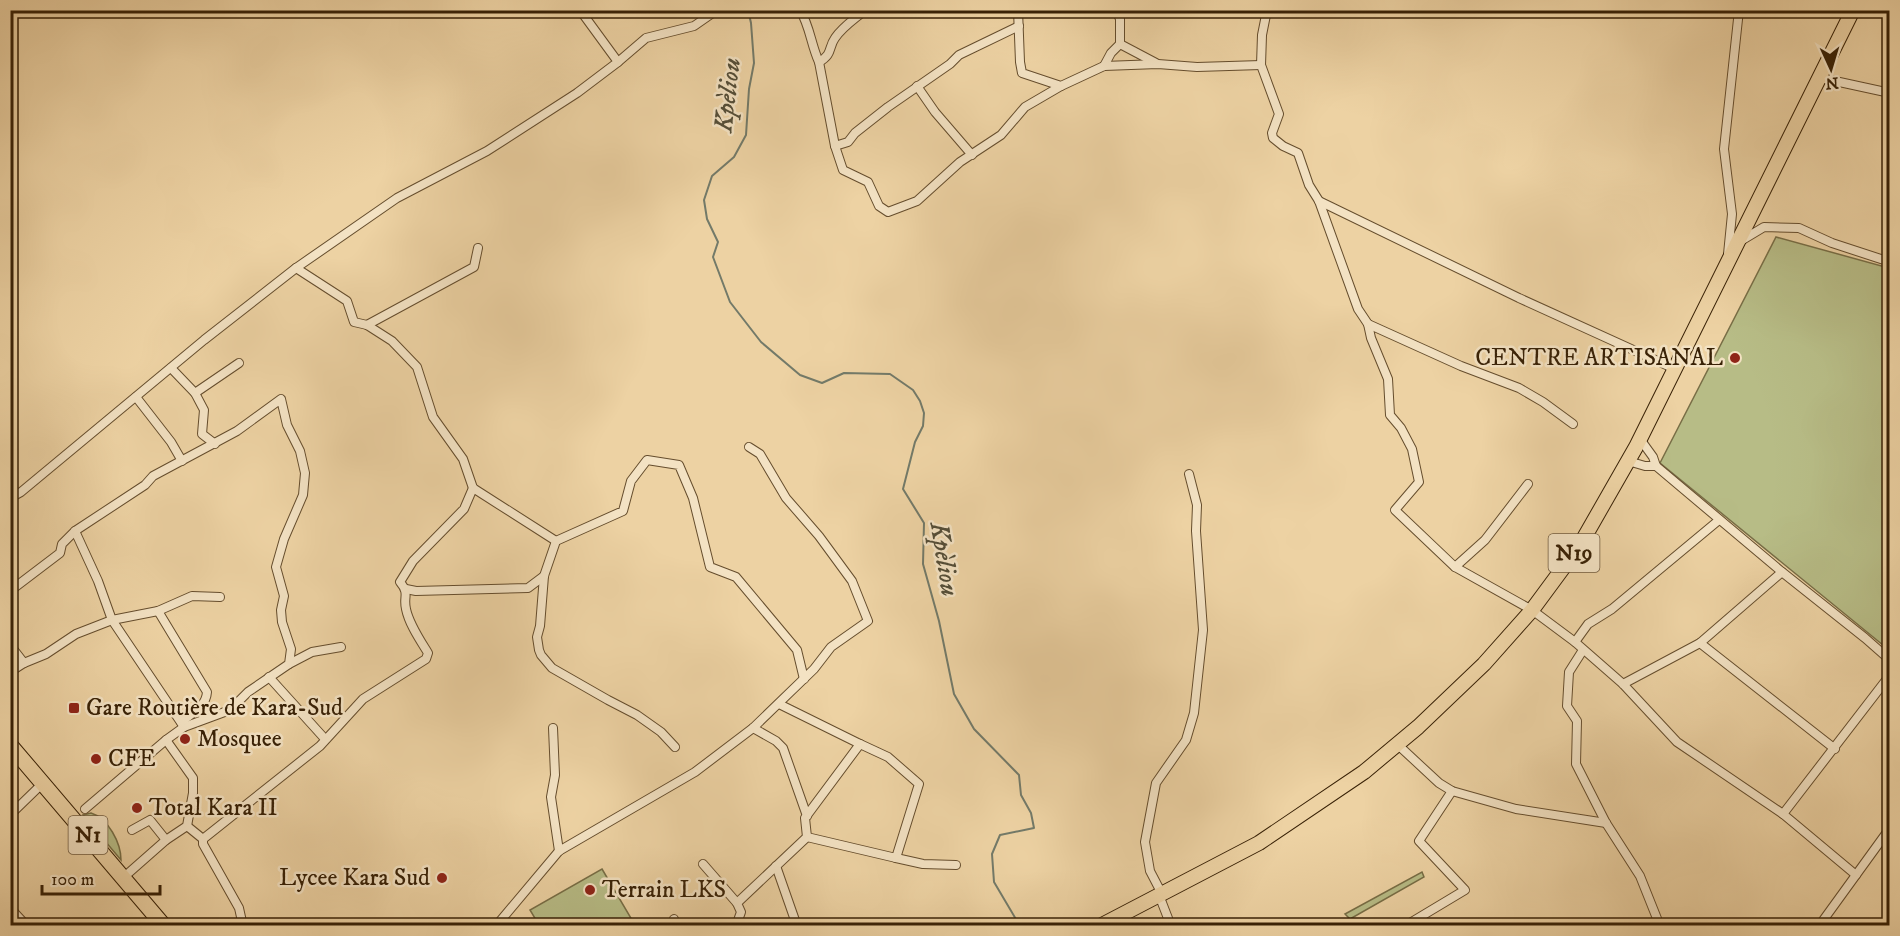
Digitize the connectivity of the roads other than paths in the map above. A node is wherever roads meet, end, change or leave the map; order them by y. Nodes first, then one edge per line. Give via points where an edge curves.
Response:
1 (580, 10) edge
2 (717, 10) edge
3 (800, 10) edge
4 (865, 10) edge
5 (1018, 10) edge
6 (1116, 10) edge
7 (1267, 10) edge
8 (1739, 10) edge
9 (1827, 10) edge
10 (1852, 13) edge
11 (1019, 26) junction
12 (1120, 44) junction
13 (618, 62) junction
14 (819, 62) junction
15 (1158, 64) junction
16 (1261, 65) junction
17 (1104, 66) junction
18 (1821, 78) junction
19 (917, 86) junction
20 (1060, 86) junction
21 (1890, 93) edge
22 (835, 146) junction
23 (972, 155) junction
24 (1319, 201) junction
25 (1738, 242) junction
26 (478, 248) dead end
27 (1890, 262) edge
28 (1727, 264) junction
29 (296, 268) junction
30 (1368, 324) junction
31 (367, 325) junction
32 (239, 363) dead end
33 (171, 368) junction
34 (1675, 369) junction
35 (195, 393) junction
36 (136, 397) junction
37 (1573, 424) dead end
38 (1640, 439) junction
39 (215, 444) junction
40 (749, 447) dead end
41 (1628, 461) junction
42 (182, 462) junction
43 (1656, 466) junction
44 (1189, 474) dead end
45 (1528, 484) dead end
46 (473, 488) junction
47 (10, 498) edge
48 (1719, 520) junction
49 (75, 531) junction
50 (556, 541) junction
51 (1455, 567) junction
52 (1782, 572) junction
53 (544, 576) junction
54 (406, 590) junction
55 (10, 591) edge
56 (220, 597) dead end
57 (1532, 610) junction
58 (158, 611) junction
59 (112, 620) junction
60 (1575, 642) junction
61 (1700, 643) junction
62 (10, 645) edge
63 (341, 647) dead end
64 (1583, 650) junction
65 (1890, 660) edge
66 (24, 663) junction
67 (289, 664) junction
68 (10, 672) edge
69 (1890, 675) edge
70 (269, 677) junction
71 (804, 679) junction
72 (1623, 684) junction
73 (779, 704) junction
74 (182, 724) junction
75 (553, 728) dead end
76 (753, 728) junction
77 (325, 739) junction
78 (166, 740) junction
79 (860, 744) junction
80 (1397, 744) junction
81 (10, 745) edge
82 (675, 747) dead end
83 (1834, 749) junction
84 (43, 783) junction
85 (1452, 791) junction
86 (85, 809) dead end
87 (1783, 814) junction
88 (10, 815) edge
89 (807, 816) junction
90 (1606, 823) junction
91 (187, 826) junction
92 (1890, 828) edge
93 (132, 830) dead end
94 (807, 837) junction
95 (203, 839) junction
96 (166, 840) junction
97 (559, 851) junction
98 (896, 858) junction
99 (703, 864) dead end
100 (956, 865) dead end
101 (776, 866) junction
102 (1856, 875) junction
103 (124, 877) junction
104 (1160, 894) junction
105 (737, 903) junction
106 (10, 908) edge
107 (24, 923) dead end
108 (164, 926) edge
109 (243, 926) edge
110 (496, 926) edge
111 (736, 926) edge
112 (797, 926) edge
113 (1100, 926) edge
114 (1171, 926) edge
115 (1405, 926) edge
116 (1660, 926) edge
117 (1819, 926) edge

1 - 13 street
2 - 13 street via 694,26 646,38
3 - 14 street
4 - 14 street via 833,39 830,53
5 - 11 street
6 - 12 street
7 - 16 street
8 - 28 street via 1724,150 1732,214
9 - 10 street
10 - 18 main road, N19
11 - 19 street via 959,55
11 - 20 street via 1022,73
12 - 15 street
12 - 17 street
13 - 29 street via 487,151 397,198
14 - 22 street
15 - 16 street
15 - 17 street
16 - 24 street via 1279,114 1273,138 1298,153
17 - 20 street
18 - 21 street
18 - 25 main road, N19
19 - 22 street via 848,142
19 - 23 street
20 - 23 street via 1025,107 1001,135
22 - 23 street via 843,170 868,182 879,206 888,212 917,201
24 - 30 street via 1358,309
24 - 34 street
25 - 27 street via 1764,228 1799,228
25 - 28 main road, N19
26 - 31 street via 474,267
28 - 34 main road, N19
29 - 31 street via 347,302 354,322
29 - 33 street
30 - 37 street via 1519,388
30 - 51 street via 1388,379 1390,415 1413,449 1417,468 1419,483 1395,510
31 - 46 street via 392,341 417,367 433,417 463,459
32 - 35 street
33 - 35 street
33 - 36 street
34 - 38 main road, N19
35 - 39 street via 204,410 202,434
36 - 42 street
36 - 47 street
38 - 41 main road, N19
38 - 43 street
39 - 42 street
39 - 67 street via 280,399 305,473 303,495 276,567 284,596 281,610 291,649
40 - 71 street via 760,454 786,498 852,581 868,621 831,648
41 - 43 street
41 - 57 main road, N19 via 1580,545
42 - 49 street via 153,476
43 - 48 street
44 - 104 street via 1197,505 1202,651 1194,713 1186,740 1156,783 1145,842 1150,871
45 - 51 street via 1485,540
46 - 50 street
46 - 54 street via 464,509 413,561 400,582
48 - 52 street
48 - 60 street via 1621,602 1588,624
49 - 55 street via 62,544 60,553
49 - 59 street
50 - 53 street
50 - 71 street via 623,511 631,481 647,460 679,465 693,498 710,567 736,577 797,650
51 - 57 street
52 - 61 street
52 - 65 street
53 - 54 street via 528,588
53 - 82 street via 537,637 541,655 552,668 638,714
54 - 77 street via 406,609 428,656 363,699
56 - 58 street via 192,596
57 - 60 street
57 - 80 main road, N19 via 1484,664
58 - 59 street
58 - 74 street via 207,692 202,706
59 - 66 street via 76,634
59 - 74 street
60 - 64 street
61 - 72 street
61 - 83 street
62 - 66 street
63 - 67 street via 312,652
64 - 72 street
64 - 90 street via 1569,672 1567,706 1577,720 1576,764
66 - 68 street
67 - 70 street
69 - 83 street
70 - 74 street via 230,710
70 - 77 street
71 - 73 street
72 - 87 street via 1677,742
73 - 76 street
73 - 79 street
74 - 78 street
75 - 97 street via 555,775 551,797
76 - 89 street via 783,748
76 - 97 street via 695,772
77 - 95 street
78 - 86 street
78 - 91 street via 193,778
79 - 89 street
79 - 98 street via 888,757 919,784
80 - 85 street
80 - 104 main road, N19 via 1343,787 1260,843
81 - 84 highway, N1
83 - 87 street
84 - 88 street
84 - 103 highway, N1
85 - 90 street via 1516,809
85 - 115 street via 1419,841 1465,890
87 - 102 street
89 - 94 street
90 - 116 street via 1640,876
91 - 95 street
91 - 96 street
92 - 102 street
93 - 96 street via 150,820
94 - 98 street
94 - 101 street
95 - 109 street via 239,908
96 - 103 street
97 - 110 street
98 - 100 street
99 - 105 street
101 - 105 street
101 - 112 street
102 - 117 street
103 - 108 highway, N1
104 - 113 main road, N19
104 - 114 street
105 - 111 street via 741,912
106 - 107 street

